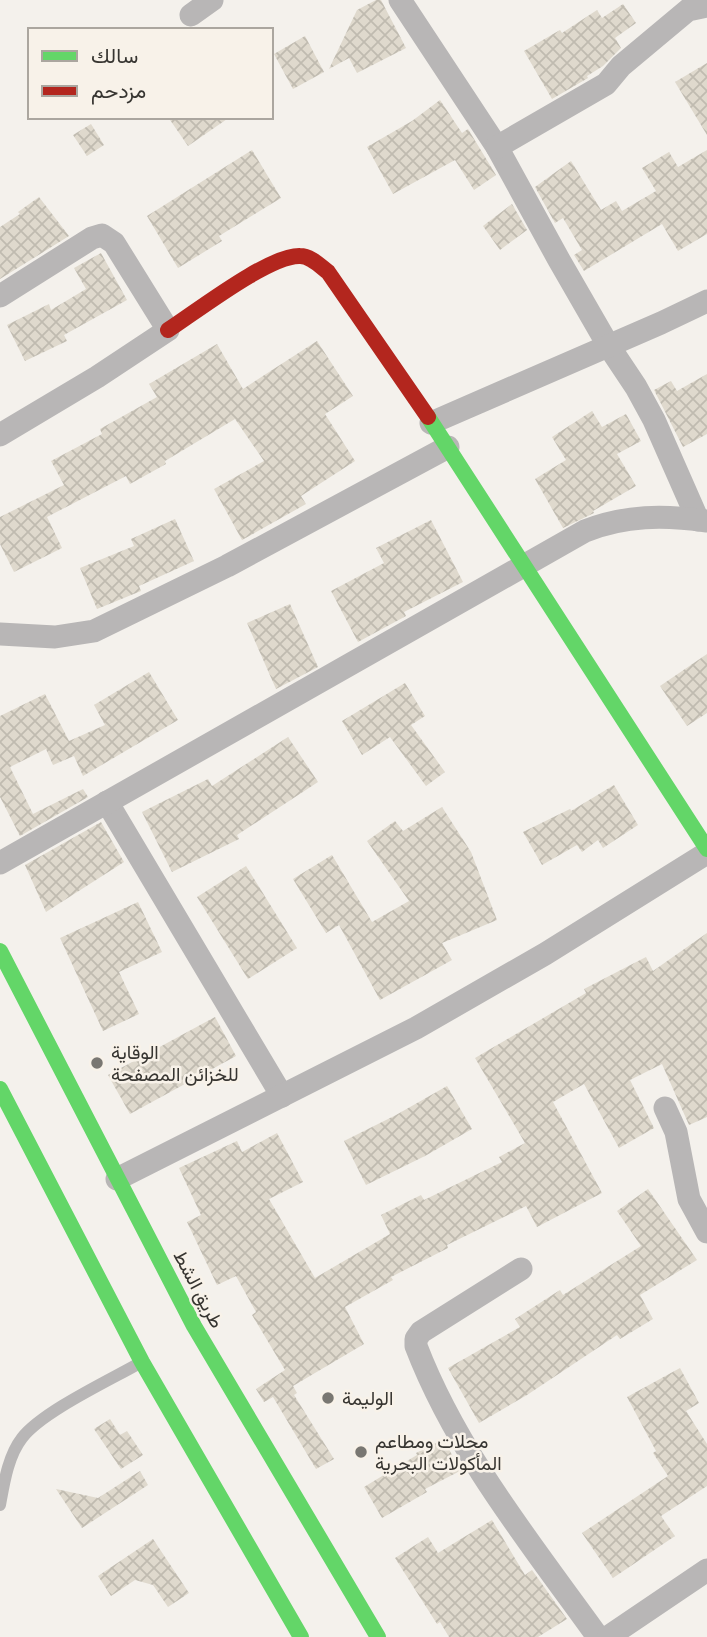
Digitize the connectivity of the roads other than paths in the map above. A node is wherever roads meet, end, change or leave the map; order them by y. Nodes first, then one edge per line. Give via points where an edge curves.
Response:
1 (212, 0) edge
2 (400, 0) edge
3 (707, 5) edge
4 (191, 15) dead end
5 (497, 147) junction
6 (0, 296) edge
7 (707, 301) edge
8 (169, 330) junction
9 (608, 345) junction
10 (431, 423) junction
11 (0, 435) edge
12 (448, 447) junction
13 (703, 521) edge
14 (522, 566) junction
15 (0, 634) edge
16 (107, 802) junction
17 (707, 851) edge
18 (0, 863) edge
19 (0, 951) edge
20 (0, 1089) edge
21 (282, 1096) junction
22 (665, 1108) dead end
23 (117, 1179) junction
24 (707, 1232) edge
25 (521, 1269) dead end
26 (142, 1362) junction
27 (0, 1505) edge
28 (707, 1570) edge
29 (301, 1637) edge
30 (378, 1637) edge
31 (598, 1637) edge
32 (608, 1637) edge

1 - 4 street
2 - 5 street
3 - 5 street via 688,10 606,84
5 - 9 street
6 - 8 street via 102,235 114,243
7 - 9 street
8 - 10 main road via 280,261 303,256 328,272
8 - 11 street
9 - 10 street
9 - 13 street via 654,420
10 - 12 main road
12 - 14 main road
12 - 15 street via 227,566 94,631 55,637
13 - 14 street via 654,517 605,523
14 - 16 street
14 - 17 main road
16 - 18 street
16 - 21 street
17 - 21 street via 484,990
19 - 23 main road, طريق الشط
20 - 26 main road
21 - 23 street
22 - 24 street via 676,1132 689,1199
23 - 30 main road, طريق الشط via 194,1326
25 - 31 street via 421,1332 416,1346 442,1405 477,1465
26 - 27 lane via 34,1424 13,1454
26 - 29 main road
28 - 32 street

